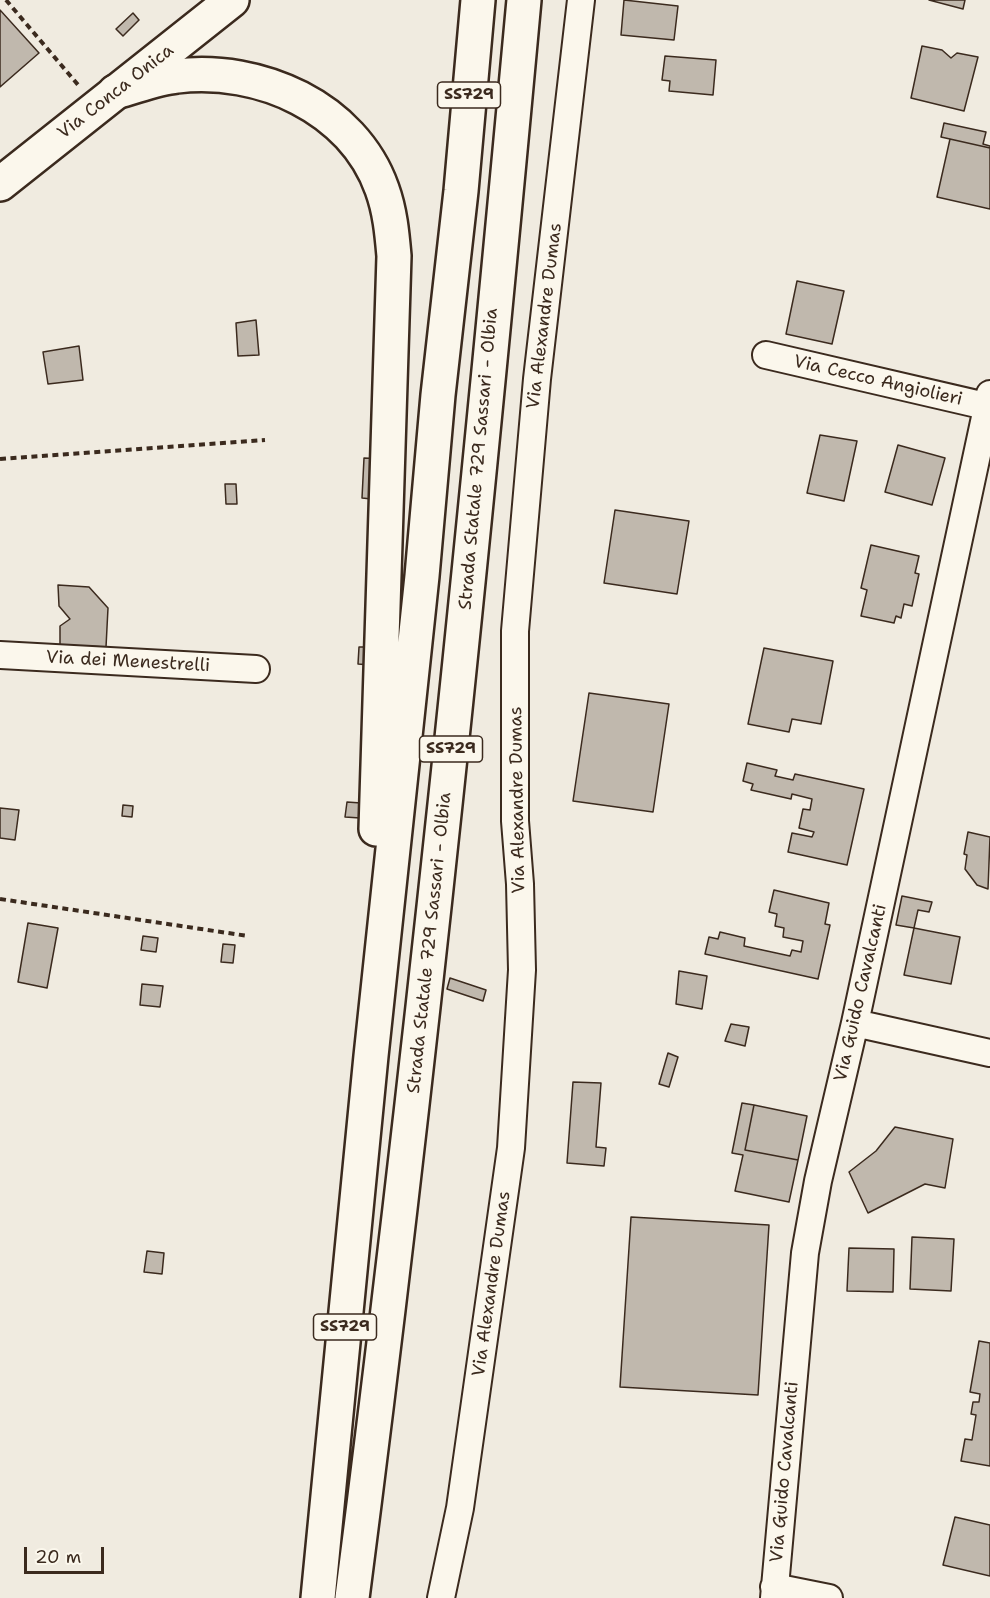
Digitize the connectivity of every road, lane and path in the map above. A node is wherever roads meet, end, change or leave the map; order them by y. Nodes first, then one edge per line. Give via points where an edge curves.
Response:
1 (6, 0) edge
2 (232, 0) edge
3 (478, 0) edge
4 (524, 0) edge
5 (581, 0) edge
6 (106, 100) junction
7 (0, 184) edge
8 (766, 355) dead end
9 (989, 402) edge
10 (265, 440) dead end
11 (0, 459) edge
12 (0, 655) edge
13 (256, 669) dead end
14 (0, 899) edge
15 (248, 936) dead end
16 (855, 1023) junction
17 (990, 1053) edge
18 (371, 1056) junction
19 (774, 1593) edge
20 (318, 1598) edge
21 (352, 1598) edge
22 (441, 1598) edge
23 (829, 1598) edge

1 - 6 path
2 - 6 main road, Via Conca Onica
3 - 18 main road, SS729
4 - 21 main road, Strada Statale 729 Sassari - Olbia / SS729 via 443,832
5 - 22 street, Via Alexandre Dumas via 536,390 515,631 515,821 522,970 511,1148 460,1508
6 - 7 main road, Via Conca Onica
6 - 18 main road via 176,76 215,74 286,90 317,107 365,157 381,187 390,217 394,256
8 - 9 street, Via Cecco Angiolieri
9 - 16 street, Via Guido Cavalcanti
10 - 11 path
12 - 13 street, Via dei Menestrelli
14 - 15 path
16 - 17 street
16 - 19 street, Via Guido Cavalcanti via 818,1181 806,1253
18 - 20 main road, SS729
19 - 23 street

